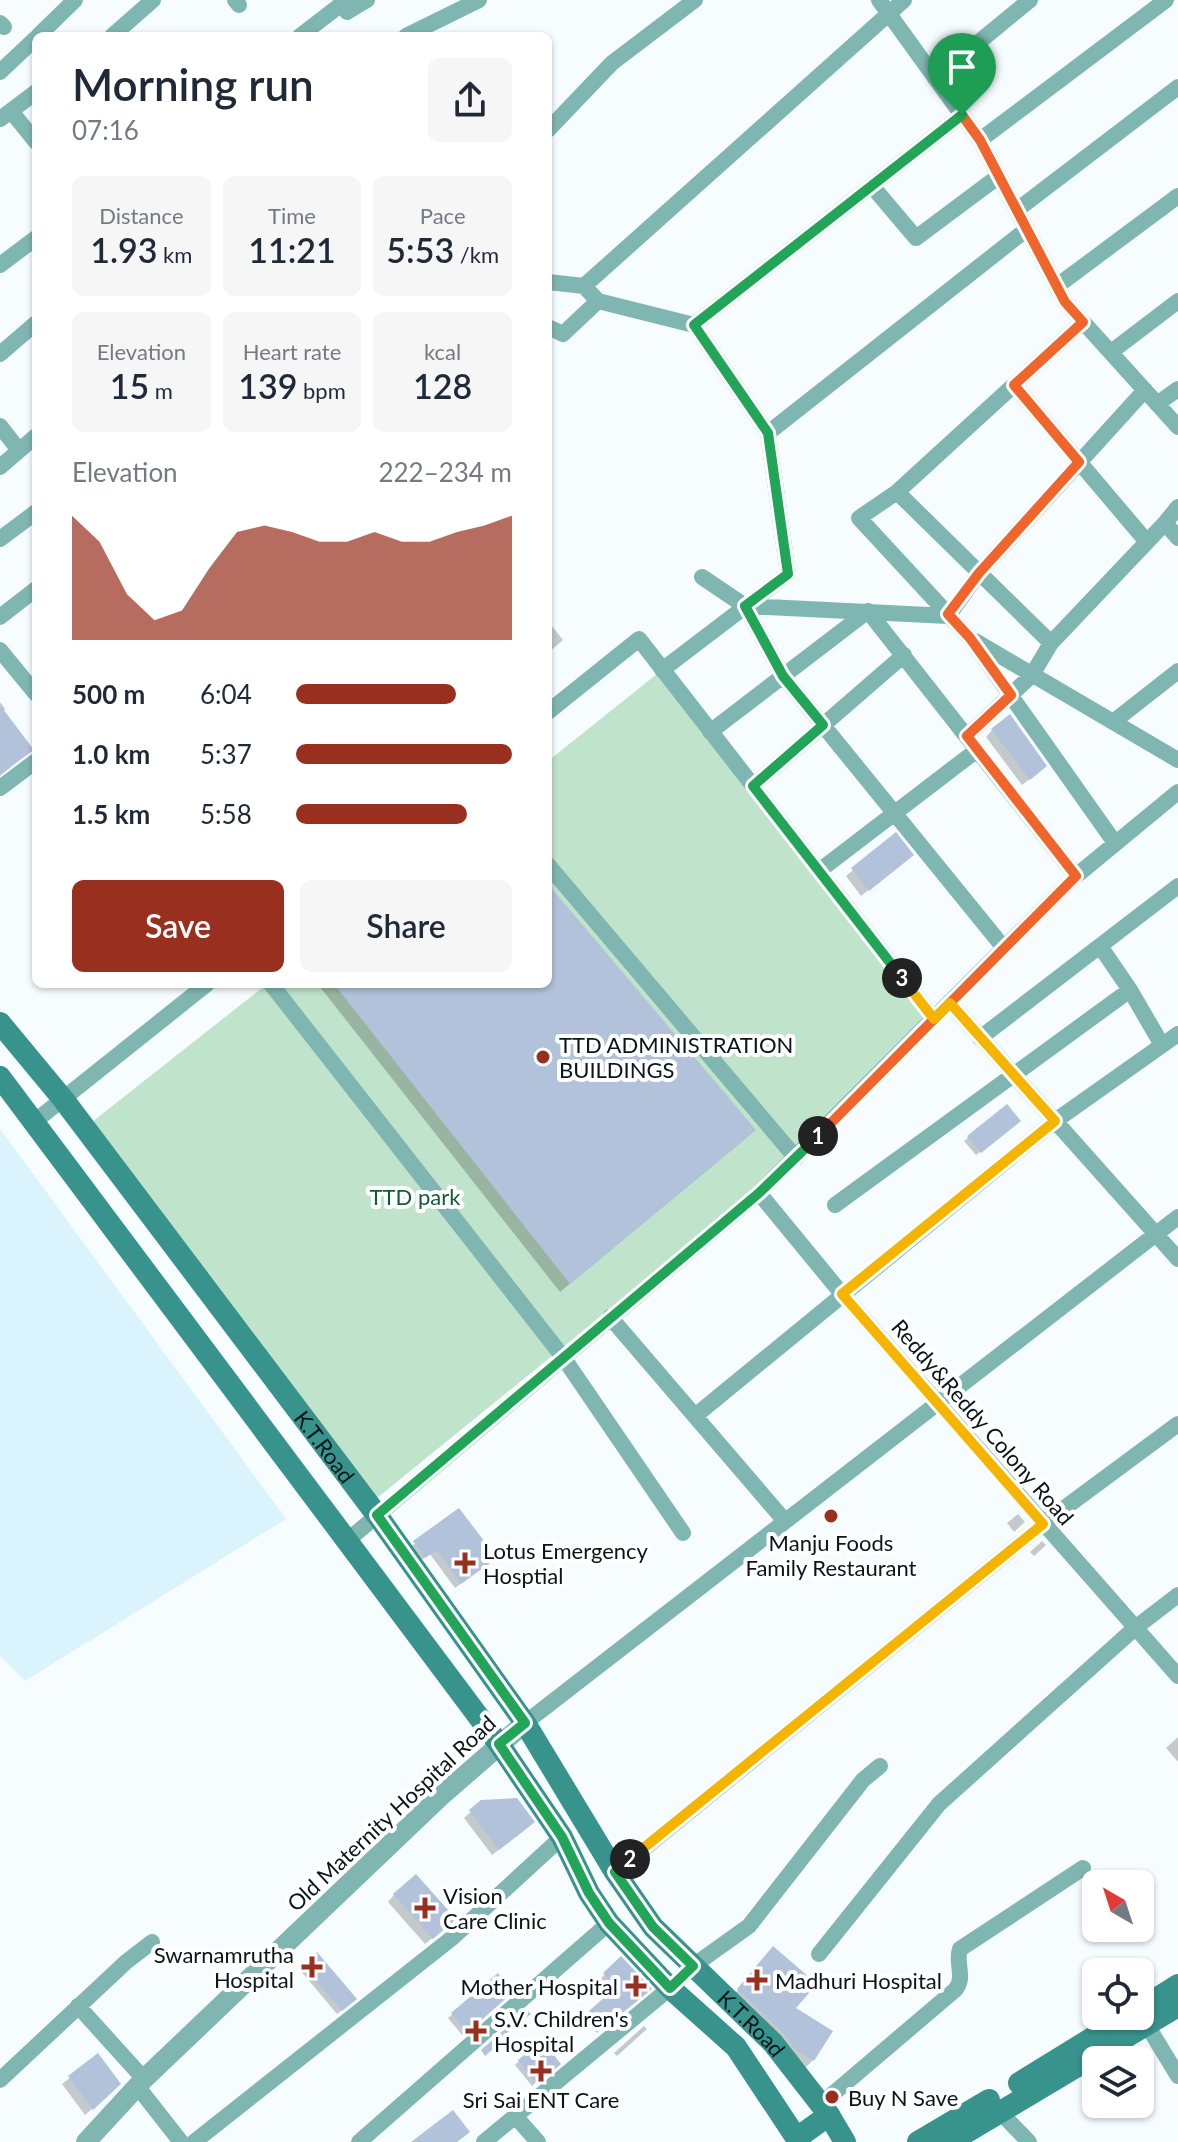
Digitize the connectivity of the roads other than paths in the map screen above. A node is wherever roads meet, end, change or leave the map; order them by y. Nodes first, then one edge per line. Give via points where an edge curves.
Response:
1 (75, 0) edge
2 (153, 0) edge
3 (367, 0) edge
4 (479, 0) edge
5 (695, 0) edge
6 (904, 0) edge
7 (1030, 0) edge
8 (1166, 0) edge
9 (342, 1) edge
10 (884, 6) edge
11 (42, 32) edge
12 (117, 32) edge
13 (305, 32) edge
14 (414, 32) edge
15 (32, 42) edge
16 (0, 72) edge
17 (935, 78) junction
18 (1178, 87) edge
19 (32, 95) edge
20 (6, 115) edge
21 (962, 115) junction
22 (552, 126) edge
23 (32, 138) edge
24 (980, 140) junction
25 (999, 176) junction
26 (872, 186) junction
27 (1178, 196) edge
28 (1017, 210) junction
29 (1027, 229) junction
30 (32, 241) edge
31 (0, 265) edge
32 (552, 282) edge
33 (584, 286) junction
34 (1057, 286) junction
35 (598, 301) junction
36 (1178, 301) edge
37 (1083, 322) junction
38 (694, 325) junction
39 (32, 326) edge
40 (552, 329) edge
41 (1111, 352) junction
42 (0, 354) edge
43 (1014, 385) junction
44 (1178, 389) edge
45 (1145, 390) junction
46 (1157, 404) junction
47 (0, 426) edge
48 (1178, 427) edge
49 (768, 433) junction
50 (32, 439) edge
51 (18, 449) junction
52 (1079, 462) junction
53 (0, 467) edge
54 (897, 492) junction
55 (1178, 507) edge
56 (32, 515) edge
57 (1165, 523) junction
58 (1178, 538) edge
59 (0, 539) edge
60 (1147, 542) junction
61 (979, 573) junction
62 (702, 577) dead end
63 (32, 592) edge
64 (745, 606) junction
65 (868, 611) junction
66 (948, 614) junction
67 (0, 617) edge
68 (970, 638) junction
69 (1051, 643) junction
70 (0, 650) edge
71 (904, 655) junction
72 (662, 670) junction
73 (1178, 671) edge
74 (1031, 674) junction
75 (783, 676) junction
76 (32, 682) edge
77 (1011, 695) junction
78 (552, 709) edge
79 (1113, 722) junction
80 (823, 725) junction
81 (710, 732) junction
82 (972, 743) junction
83 (1178, 760) edge
84 (32, 764) edge
85 (753, 786) junction
86 (0, 788) edge
87 (1178, 792) edge
88 (893, 815) junction
89 (1115, 843) junction
90 (552, 870) edge
91 (819, 871) junction
92 (1076, 876) junction
93 (1178, 886) edge
94 (1100, 946) junction
95 (1004, 948) junction
96 (202, 988) edge
97 (274, 988) edge
98 (1130, 990) junction
99 (950, 1003) junction
100 (934, 1019) junction
101 (0, 1023) edge
102 (1178, 1034) edge
103 (980, 1038) junction
104 (1162, 1045) junction
105 (1012, 1074) junction
106 (0, 1077) edge
107 (63, 1099) junction
108 (1055, 1121) junction
109 (34, 1122) junction
110 (796, 1158) junction
111 (759, 1193) junction
112 (835, 1205) dead end
113 (1178, 1217) edge
114 (1156, 1234) junction
115 (1178, 1259) edge
116 (842, 1294) junction
117 (610, 1317) junction
118 (563, 1357) junction
119 (937, 1403) junction
120 (695, 1416) junction
121 (1178, 1424) edge
122 (377, 1515) junction
123 (784, 1520) junction
124 (1043, 1524) junction
125 (683, 1533) dead end
126 (348, 1540) junction
127 (1178, 1595) edge
128 (1135, 1628) junction
129 (1178, 1676) edge
130 (525, 1723) junction
131 (499, 1744) junction
132 (880, 1766) dead end
133 (562, 1837) junction
134 (1083, 1868) dead end
135 (615, 1872) junction
136 (609, 1923) junction
137 (152, 1942) dead end
138 (819, 1954) dead end
139 (693, 1966) junction
140 (1178, 1985) edge
141 (670, 1988) junction
142 (1154, 2005) edge
143 (78, 2006) junction
144 (1178, 2006) edge
145 (1154, 2013) edge
146 (1116, 2030) edge
147 (1120, 2030) edge
148 (1148, 2030) edge
149 (1178, 2076) edge
150 (0, 2080) edge
151 (141, 2083) junction
152 (825, 2109) junction
153 (999, 2111) junction
154 (516, 2117) junction
155 (798, 2140) edge
156 (86, 2142) edge
157 (181, 2142) edge
158 (194, 2142) edge
159 (359, 2142) edge
160 (484, 2142) edge
161 (538, 2142) edge
162 (845, 2142) edge
163 (918, 2142) edge
164 (950, 2142) edge
165 (1029, 2142) edge

1 - 11 street
2 - 12 street
3 - 9 street via 347,12
4 - 14 street
5 - 22 street via 612,63
6 - 10 street
7 - 17 street
8 - 24 street
9 - 13 street
10 - 17 street
10 - 33 street
15 - 16 street
17 - 21 street
18 - 28 street
19 - 20 street
20 - 23 street
21 - 24 street
21 - 26 street
24 - 25 street
25 - 26 street via 916,238
25 - 28 street
26 - 38 street
27 - 34 street
28 - 29 street
29 - 34 street
29 - 49 street
30 - 31 street
32 - 33 street
33 - 35 street
34 - 37 street
35 - 38 street
35 - 40 street via 563,334
36 - 41 street
37 - 41 street
37 - 43 street
38 - 49 street
39 - 42 street
41 - 45 street
43 - 52 street
43 - 54 street
44 - 46 street
45 - 46 street
45 - 52 street
46 - 48 street
47 - 51 street
49 - 64 street via 788,574
50 - 51 street
51 - 53 street
52 - 60 street
52 - 61 street
54 - 61 street
54 - 66 street via 859,518
55 - 57 street
56 - 59 street
57 - 58 street
57 - 60 street
60 - 69 street
61 - 66 street
61 - 69 street
62 - 64 street
63 - 67 street
64 - 65 street
64 - 72 street
64 - 75 street
65 - 66 street
65 - 71 street
65 - 75 street
66 - 68 street
68 - 74 street
68 - 77 street
69 - 74 street
70 - 76 street
71 - 80 street
71 - 82 street
72 - 78 street via 639,639
72 - 81 street
73 - 79 street
74 - 77 street
74 - 79 street
75 - 80 street
75 - 81 street
77 - 82 street
77 - 89 street
79 - 83 street
80 - 85 street
80 - 88 street
81 - 85 street
82 - 88 street
82 - 92 street
84 - 86 street
85 - 91 street
87 - 89 street
88 - 91 street
88 - 95 street
89 - 92 street
90 - 110 street
91 - 100 street
92 - 95 street
93 - 94 street
94 - 98 street
94 - 103 street
95 - 99 street
96 - 107 street
97 - 118 street
98 - 104 street
98 - 105 street
99 - 100 street
99 - 103 street
100 - 110 street
101 - 107 main road, K.T.Road
102 - 104 street
103 - 105 street
104 - 108 street
105 - 108 street
105 - 112 street
106 - 109 main road, K.T.Road
107 - 109 street
107 - 122 main road, K.T.Road
108 - 114 street
108 - 116 street
109 - 126 main road, K.T.Road
110 - 111 street
111 - 116 street, Reddy&Reddy Colony Road
111 - 117 street
113 - 114 street
114 - 115 street
114 - 119 street
116 - 119 street, Reddy&Reddy Colony Road
116 - 120 street
117 - 118 street
117 - 120 street
118 - 122 street
118 - 125 street
119 - 123 street
119 - 124 street, Reddy&Reddy Colony Road
120 - 123 street
121 - 124 street
122 - 126 street
122 - 130 main road, K.T.Road
123 - 130 street
124 - 128 street, Reddy&Reddy Colony Road
124 - 135 street
126 - 131 main road, K.T.Road
127 - 128 street
128 - 129 street, Reddy&Reddy Colony Road
128 - 138 street via 939,1804
130 - 131 street, Old Maternity Hospital Road
130 - 135 main road, K.T.Road
131 - 133 main road, K.T.Road
131 - 151 street, Old Maternity Hospital Road
132 - 139 street via 863,1780 749,1926
133 - 136 main road, K.T.Road
133 - 158 street via 452,1938
134 - 152 street via 960,1949 961,1979 955,1990
135 - 139 main road, K.T.Road via 653,1927
136 - 141 main road, K.T.Road
136 - 159 street
137 - 143 street
139 - 141 street
139 - 152 main road, K.T.Road via 773,2043
140 - 142 main road
141 - 154 street
141 - 155 main road, K.T.Road via 736,2047
143 - 150 street
143 - 151 street
144 - 145 main road
146 - 163 main road
147 - 153 main road
148 - 149 street
151 - 156 street, Old Maternity Hospital Road
151 - 157 street
152 - 155 main road
152 - 162 main road, K.T.Road
153 - 164 main road
153 - 165 street
154 - 160 street
154 - 161 street

